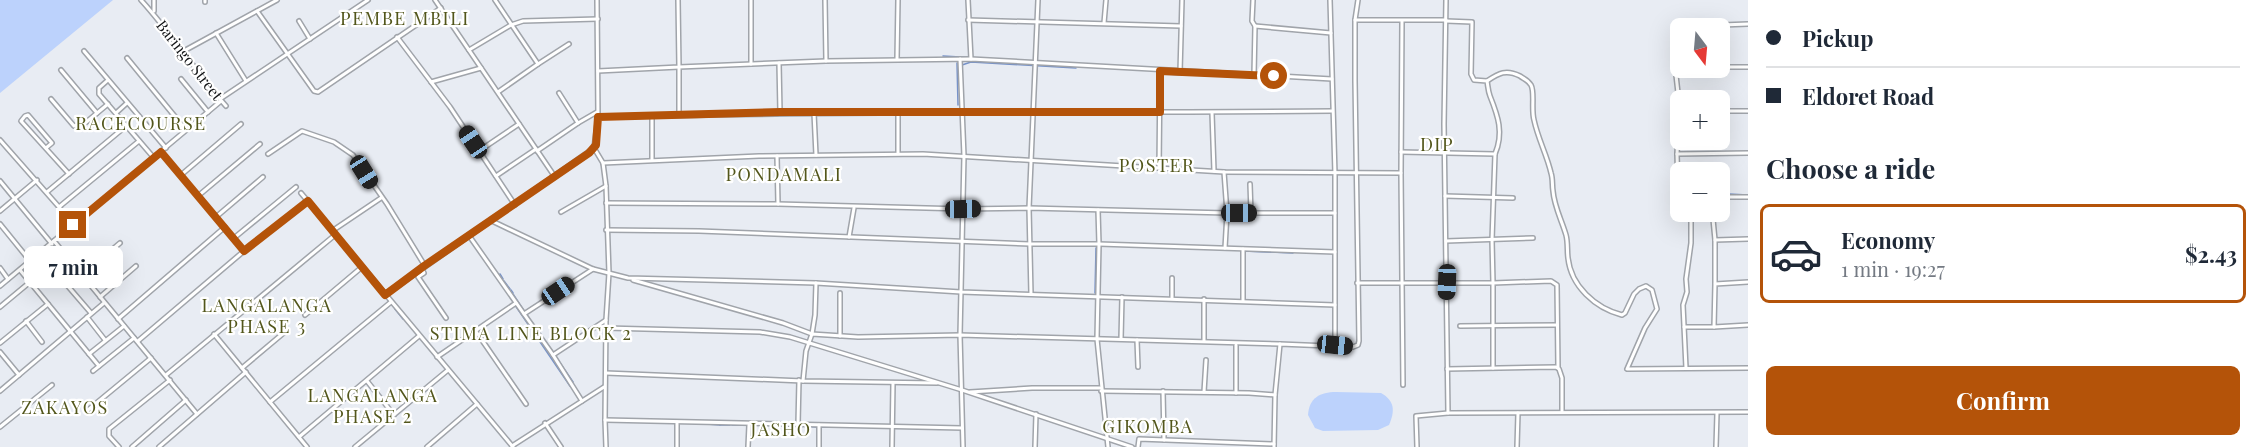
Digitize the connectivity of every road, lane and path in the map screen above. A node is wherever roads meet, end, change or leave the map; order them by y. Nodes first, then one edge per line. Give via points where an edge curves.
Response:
1 (141, 0) edge
2 (154, 0) edge
3 (277, 0) edge
4 (368, 0) edge
5 (435, 0) edge
6 (495, 0) edge
7 (597, 0) edge
8 (678, 0) edge
9 (752, 0) edge
10 (825, 0) edge
11 (898, 0) edge
12 (968, 0) edge
13 (1038, 0) edge
14 (1106, 0) edge
15 (1182, 0) edge
16 (1253, 0) edge
17 (1330, 0) edge
18 (1358, 0) edge
19 (1446, 0) edge
20 (441, 8) junction
21 (257, 11) junction
22 (154, 13) junction
23 (598, 19) junction
24 (968, 20) junction
25 (1355, 20) junction
26 (299, 21) dead end
27 (1038, 21) junction
28 (1401, 21) junction
29 (1446, 21) junction
30 (1104, 23) junction
31 (1748, 24) edge
32 (511, 25) junction
33 (1730, 25) edge
34 (1181, 26) junction
35 (1255, 26) junction
36 (216, 33) junction
37 (1331, 33) junction
38 (397, 37) junction
39 (310, 39) junction
40 (569, 44) dead end
41 (469, 50) junction
42 (84, 51) dead end
43 (182, 52) junction
44 (288, 54) junction
45 (127, 58) dead end
46 (897, 59) junction
47 (960, 59) junction
48 (970, 59) junction
49 (826, 61) junction
50 (779, 63) junction
51 (1037, 63) junction
52 (538, 64) junction
53 (751, 64) junction
54 (679, 67) junction
55 (1730, 67) edge
56 (1748, 67) edge
57 (481, 68) junction
58 (61, 70) dead end
59 (597, 71) junction
60 (1160, 71) junction
61 (1180, 72) junction
62 (1254, 75) junction
63 (1332, 78) junction
64 (181, 79) dead end
65 (108, 80) junction
66 (246, 81) junction
67 (1487, 81) junction
68 (431, 82) junction
69 (498, 92) junction
70 (559, 93) dead end
71 (51, 99) dead end
72 (220, 100) junction
73 (127, 103) junction
74 (108, 104) junction
75 (226, 106) dead end
76 (1332, 111) junction
77 (1730, 111) edge
78 (1748, 111) edge
79 (208, 112) junction
80 (597, 112) junction
81 (780, 112) junction
82 (1034, 112) junction
83 (1160, 112) junction
84 (1212, 112) junction
85 (97, 113) junction
86 (116, 113) junction
87 (814, 113) junction
88 (898, 113) junction
89 (679, 114) junction
90 (962, 114) junction
91 (652, 115) junction
92 (598, 117) junction
93 (578, 123) junction
94 (241, 124) dead end
95 (519, 124) junction
96 (126, 126) junction
97 (186, 130) junction
98 (0, 140) edge
99 (139, 141) junction
100 (260, 144) dead end
101 (46, 148) junction
102 (166, 148) junction
103 (594, 148) junction
104 (536, 150) junction
105 (1677, 150) edge
106 (479, 151) junction
107 (161, 152) junction
108 (1401, 152) junction
109 (1445, 153) junction
110 (1748, 153) edge
111 (268, 154) dead end
112 (898, 154) junction
113 (1495, 154) junction
114 (1677, 154) junction
115 (816, 155) junction
116 (777, 156) junction
117 (964, 156) junction
118 (154, 158) junction
119 (652, 160) junction
120 (1032, 160) junction
121 (1677, 162) edge
122 (603, 163) junction
123 (1159, 168) junction
124 (1214, 171) junction
125 (1224, 172) junction
126 (1356, 172) junction
127 (1401, 173) junction
128 (69, 174) junction
129 (1335, 174) junction
130 (181, 175) junction
131 (496, 176) junction
132 (264, 177) dead end
133 (555, 177) junction
134 (37, 180) junction
135 (0, 181) edge
136 (1250, 184) dead end
137 (606, 186) junction
138 (296, 187) dead end
139 (47, 192) junction
140 (301, 193) dead end
141 (198, 196) junction
142 (1445, 196) junction
143 (1493, 197) junction
144 (1730, 197) edge
145 (1748, 197) edge
146 (381, 198) junction
147 (1513, 198) dead end
148 (14, 199) junction
149 (308, 201) junction
150 (606, 203) junction
151 (778, 204) junction
152 (515, 205) junction
153 (59, 207) junction
154 (854, 208) junction
155 (1029, 208) junction
156 (963, 209) junction
157 (1098, 210) junction
158 (0, 211) edge
159 (561, 212) dead end
160 (1227, 213) junction
161 (1251, 213) junction
162 (1335, 213) junction
163 (216, 217) junction
164 (492, 221) junction
165 (1691, 222) edge
166 (1713, 222) edge
167 (0, 224) edge
168 (73, 225) junction
169 (225, 227) junction
170 (606, 230) junction
171 (332, 231) junction
172 (335, 235) junction
173 (470, 236) junction
174 (849, 237) junction
175 (234, 238) junction
176 (1533, 238) dead end
177 (1748, 239) edge
178 (1492, 240) junction
179 (1715, 240) junction
180 (1446, 241) junction
181 (962, 242) junction
182 (53, 243) junction
183 (120, 243) dead end
184 (1030, 244) junction
185 (1099, 244) junction
186 (1225, 249) junction
187 (1243, 249) junction
188 (244, 251) junction
189 (1335, 252) junction
190 (30, 261) junction
191 (136, 266) dead end
192 (362, 267) junction
193 (423, 267) junction
194 (0, 268) edge
195 (593, 269) junction
196 (20, 270) junction
197 (54, 270) dead end
198 (609, 273) junction
199 (82, 275) junction
200 (628, 278) junction
201 (1172, 278) dead end
202 (9, 279) junction
203 (30, 282) junction
204 (1447, 282) junction
205 (1748, 282) edge
206 (816, 283) junction
207 (1357, 283) junction
208 (1401, 283) junction
209 (1493, 283) junction
210 (1715, 284) junction
211 (0, 286) edge
212 (961, 292) junction
213 (840, 293) dead end
214 (1031, 294) junction
215 (385, 295) junction
216 (1098, 296) junction
217 (100, 297) junction
218 (1122, 297) junction
219 (1172, 298) junction
220 (1204, 299) junction
221 (1243, 301) junction
222 (391, 302) junction
223 (105, 303) junction
224 (516, 303) junction
225 (48, 304) junction
226 (1335, 305) junction
227 (0, 307) edge
228 (91, 313) junction
229 (524, 314) junction
230 (305, 315) dead end
231 (87, 317) junction
232 (446, 318) dead end
233 (118, 319) junction
234 (606, 320) junction
235 (26, 321) junction
236 (1557, 325) junction
237 (1748, 325) edge
238 (124, 326) junction
239 (1460, 326) dead end
240 (1494, 326) junction
241 (1684, 327) junction
242 (1714, 327) junction
243 (606, 328) junction
244 (474, 330) junction
245 (70, 331) junction
246 (286, 331) dead end
247 (214, 334) junction
248 (812, 334) junction
249 (960, 335) junction
250 (419, 336) junction
251 (840, 336) junction
252 (134, 338) junction
253 (1097, 339) junction
254 (1121, 339) junction
255 (105, 340) junction
256 (1137, 340) junction
257 (1204, 341) junction
258 (42, 342) dead end
259 (137, 342) junction
260 (808, 342) junction
261 (0, 343) edge
262 (1280, 344) junction
263 (1236, 345) dead end
264 (1335, 345) junction
265 (0, 352) edge
266 (89, 354) junction
267 (553, 355) junction
268 (437, 357) junction
269 (151, 358) junction
270 (1206, 360) dead end
271 (99, 366) junction
272 (1138, 367) dead end
273 (242, 368) junction
274 (1494, 368) junction
275 (1558, 368) junction
276 (1686, 368) junction
277 (1748, 368) edge
278 (1447, 369) junction
279 (448, 370) junction
280 (93, 371) dead end
281 (246, 372) junction
282 (606, 373) junction
283 (20, 375) junction
284 (166, 375) junction
285 (170, 380) junction
286 (366, 380) junction
287 (801, 380) junction
288 (893, 382) junction
289 (942, 383) junction
290 (52, 385) dead end
291 (1403, 385) dead end
292 (605, 387) junction
293 (1101, 389) junction
294 (962, 390) junction
295 (0, 391) edge
296 (968, 392) junction
297 (1163, 392) junction
298 (1204, 392) junction
299 (1236, 393) junction
300 (1275, 395) junction
301 (186, 400) junction
302 (582, 401) junction
303 (270, 402) junction
304 (477, 404) junction
305 (526, 404) dead end
306 (88, 410) dead end
307 (1562, 411) junction
308 (1748, 412) edge
309 (1448, 413) junction
310 (1518, 413) junction
311 (1717, 413) junction
312 (197, 414) junction
313 (1035, 414) junction
314 (394, 415) junction
315 (604, 420) junction
316 (677, 421) junction
317 (545, 423) junction
318 (749, 424) junction
319 (798, 424) junction
320 (819, 424) junction
321 (892, 425) junction
322 (0, 428) edge
323 (962, 428) junction
324 (299, 437) junction
325 (1108, 439) junction
326 (1164, 440) junction
327 (513, 446) edge
328 (1274, 446) edge
329 (118, 447) edge
330 (132, 447) edge
331 (159, 447) edge
332 (307, 447) edge
333 (354, 447) edge
334 (427, 447) edge
335 (561, 447) edge
336 (606, 447) edge
337 (677, 447) edge
338 (748, 447) edge
339 (819, 447) edge
340 (892, 447) edge
341 (963, 447) edge
342 (1035, 447) edge
343 (1108, 447) edge
344 (1132, 447) edge
345 (1137, 447) edge
346 (1417, 447) edge
347 (1517, 447) edge
348 (1716, 447) edge

1 - 22 street, Baringo Street
2 - 22 street, Baringo Street
3 - 21 street
4 - 39 street
5 - 20 street
6 - 32 street
7 - 23 street
8 - 54 street
9 - 53 street
10 - 49 street
11 - 46 street
12 - 24 street
13 - 27 street
14 - 30 street
15 - 34 street
16 - 35 street
17 - 37 street
18 - 25 street
19 - 29 street
20 - 38 street
20 - 41 street
21 - 36 street
21 - 44 street
22 - 43 street, Baringo Street
23 - 32 street via 542,19
23 - 59 street
24 - 27 street
24 - 48 street
25 - 28 street
25 - 126 street
26 - 39 street
27 - 30 street
27 - 51 street
28 - 29 street
28 - 108 street
29 - 67 street via 1472,22 1471,74 1474,80
29 - 109 street
30 - 34 street
31 - 33 street
32 - 41 street
32 - 52 street
34 - 61 street
35 - 37 street
35 - 62 street
36 - 43 street
36 - 66 street
37 - 63 street
38 - 44 street via 318,92
38 - 68 street
39 - 44 street
40 - 52 street
41 - 57 street
42 - 65 street
43 - 72 street, Baringo Street
44 - 66 street
45 - 97 street
46 - 47 street
46 - 49 street
47 - 48 street
47 - 90 street
48 - 51 street
49 - 50 street
50 - 53 street
50 - 81 street
51 - 60 street
51 - 82 street
52 - 69 street
53 - 54 street
54 - 59 street
54 - 89 street
55 - 56 street
57 - 68 street
57 - 69 street
58 - 85 street
59 - 80 street
60 - 61 street
60 - 83 street
61 - 62 street
62 - 63 street
63 - 76 street
64 - 79 street
65 - 73 street
65 - 74 street via 99,90
66 - 72 street
67 - 113 street via 1500,129
67 - 276 street via 1509,71 1532,86 1534,123 1551,172 1574,280 1596,304 1622,315 1637,290 1646,286 1652,290 1657,309 1644,328 1628,369
68 - 106 street
69 - 95 street
70 - 93 street
71 - 85 street via 74,126 84,124
72 - 75 street, Baringo Street
72 - 79 street
73 - 86 street
73 - 102 street
74 - 85 street
74 - 86 street
76 - 84 street
76 - 129 street
77 - 78 street
79 - 97 street
80 - 92 street
80 - 93 street
81 - 87 street
81 - 89 street
82 - 83 street
82 - 90 street
82 - 120 street
83 - 84 street
83 - 123 street
84 - 124 street
86 - 96 street
87 - 88 street
87 - 115 street
88 - 90 street
88 - 112 street
89 - 91 street
90 - 117 street
91 - 92 street
91 - 119 street
92 - 103 street
93 - 104 street
94 - 130 street
95 - 104 street
95 - 106 street
96 - 99 street
96 - 128 street
97 - 102 street
98 - 134 street
99 - 118 street
99 - 153 street
100 - 141 street
101 - 101 street via 21,121 24,116 28,115 52,143
101 - 128 street
102 - 107 street
103 - 122 street
103 - 133 street
104 - 131 street
104 - 133 street
105 - 114 street
106 - 131 street
107 - 118 street
107 - 130 street
108 - 109 street
108 - 127 street
109 - 113 street
109 - 142 street
110 - 114 street
111 - 146 street via 302,131 319,135 353,155
112 - 115 street
112 - 117 street
113 - 143 street
114 - 121 street
115 - 116 street
116 - 119 street
116 - 151 street
117 - 120 street
117 - 156 street
118 - 168 street
119 - 122 street
120 - 123 street
120 - 155 street
122 - 137 street
123 - 124 street
124 - 125 street
125 - 129 street
125 - 160 street
126 - 127 street
126 - 129 street
126 - 207 street
127 - 208 street
128 - 139 street
129 - 162 street
130 - 141 street
131 - 152 street
132 - 163 street
133 - 152 street
134 - 139 street
134 - 148 street
135 - 148 street
136 - 161 street
137 - 150 street
137 - 159 street
138 - 175 street
139 - 153 street
140 - 149 street
141 - 163 street
142 - 143 street
142 - 180 street
143 - 147 street
143 - 178 street
144 - 145 street
146 - 171 street
146 - 193 street
148 - 158 street
148 - 182 street
149 - 171 street
149 - 188 street
150 - 151 street
150 - 170 street
151 - 154 street
152 - 164 street
153 - 168 street
154 - 156 street
154 - 174 street
155 - 156 street
155 - 157 street
155 - 184 street
156 - 181 street
157 - 160 street
157 - 185 street
160 - 161 street
160 - 186 street
161 - 162 street
162 - 189 street
163 - 169 street
164 - 173 street
164 - 195 street
165 - 241 street
166 - 179 street
167 - 190 street
168 - 182 street
169 - 175 street
169 - 233 street
170 - 174 street
170 - 198 street
171 - 172 street
172 - 192 street
172 - 247 street
173 - 193 street
173 - 224 street
174 - 181 street
175 - 188 street
176 - 178 street
177 - 179 street
178 - 180 street
178 - 209 street
179 - 210 street
180 - 204 street
181 - 184 street
181 - 212 street
182 - 190 street
182 - 199 street
183 - 199 street
184 - 185 street
184 - 214 street
185 - 186 street
185 - 216 street
186 - 187 street
187 - 189 street
187 - 221 street
188 - 259 street
189 - 226 street
190 - 196 street
191 - 217 street
192 - 215 street
192 - 230 street
193 - 215 street
193 - 232 street via 424,273 418,277
194 - 202 street
195 - 198 street
195 - 229 street
196 - 202 street
196 - 203 street
197 - 228 street
198 - 200 street
198 - 234 street
199 - 217 street
200 - 206 street
200 - 248 street
201 - 219 street
202 - 211 street
203 - 225 street
203 - 227 street
204 - 208 street
204 - 209 street
204 - 278 street
205 - 210 street
206 - 212 street
206 - 248 street
207 - 208 street
207 - 264 street via 1358,345
208 - 291 street
209 - 236 street via 1554,282
209 - 240 street
210 - 242 street
212 - 214 street
212 - 249 street
213 - 251 street
214 - 216 street
215 - 222 street
216 - 218 street
216 - 253 street
217 - 223 street
218 - 219 street
218 - 254 street
219 - 220 street
220 - 221 street
220 - 257 street
221 - 226 street
222 - 250 street
222 - 303 street
223 - 228 street
223 - 233 street
224 - 229 street
224 - 244 street
225 - 235 street
225 - 245 street
226 - 264 street
228 - 231 street
229 - 267 street
231 - 245 street
231 - 255 street
233 - 238 street
234 - 243 street
234 - 267 street
235 - 258 street
235 - 261 street
236 - 240 street
236 - 275 street
237 - 242 street
238 - 252 street
238 - 255 street
239 - 240 street
240 - 274 street
241 - 242 street
241 - 276 street
243 - 260 street via 760,332
243 - 282 street
244 - 268 street
244 - 305 street
245 - 266 street
245 - 283 street
246 - 273 street
247 - 273 street
247 - 284 street
248 - 251 street
248 - 260 street
249 - 251 street
249 - 253 street
249 - 294 street
250 - 268 street
250 - 286 street
252 - 259 street
252 - 271 street
253 - 254 street
253 - 293 street
254 - 256 street
255 - 266 street
256 - 257 street
256 - 272 street
257 - 262 street
259 - 269 street
260 - 287 street
260 - 289 street
262 - 264 street
262 - 300 street
263 - 299 street
265 - 283 street
266 - 271 street
267 - 302 street
268 - 279 street
269 - 284 street
269 - 306 street
270 - 298 street
271 - 280 street
273 - 281 street
274 - 275 street
274 - 278 street
275 - 307 street via 1562,378
276 - 277 street
278 - 309 street
279 - 304 street
279 - 314 street
281 - 303 street
281 - 312 street
282 - 287 street
282 - 292 street
283 - 295 street
284 - 285 street
285 - 301 street
285 - 329 street via 109,429 109,436
286 - 314 street
286 - 324 street
287 - 288 street
287 - 319 street
288 - 289 street
288 - 321 street
289 - 294 street
290 - 322 street
292 - 302 street
292 - 315 street
293 - 296 street
293 - 297 street
293 - 325 street
294 - 296 street
294 - 323 street
296 - 313 street
297 - 298 street
297 - 326 street
298 - 299 street
299 - 300 street
300 - 328 street
301 - 312 street
301 - 330 street
302 - 317 street
303 - 324 street
304 - 327 street
304 - 334 street
307 - 310 street
307 - 311 street
308 - 311 street
309 - 310 street
309 - 346 street via 1416,416
310 - 347 street
311 - 348 street
312 - 331 street
313 - 325 street
313 - 342 street
314 - 333 street
315 - 316 street
315 - 336 street
316 - 318 street
316 - 337 street
317 - 327 street
317 - 335 street
318 - 319 street
318 - 338 street
319 - 320 street
320 - 321 street
320 - 339 street
321 - 323 street
321 - 340 street
323 - 341 street
324 - 332 street
325 - 343 street
325 - 344 street
326 - 328 street
326 - 345 street via 1139,439

